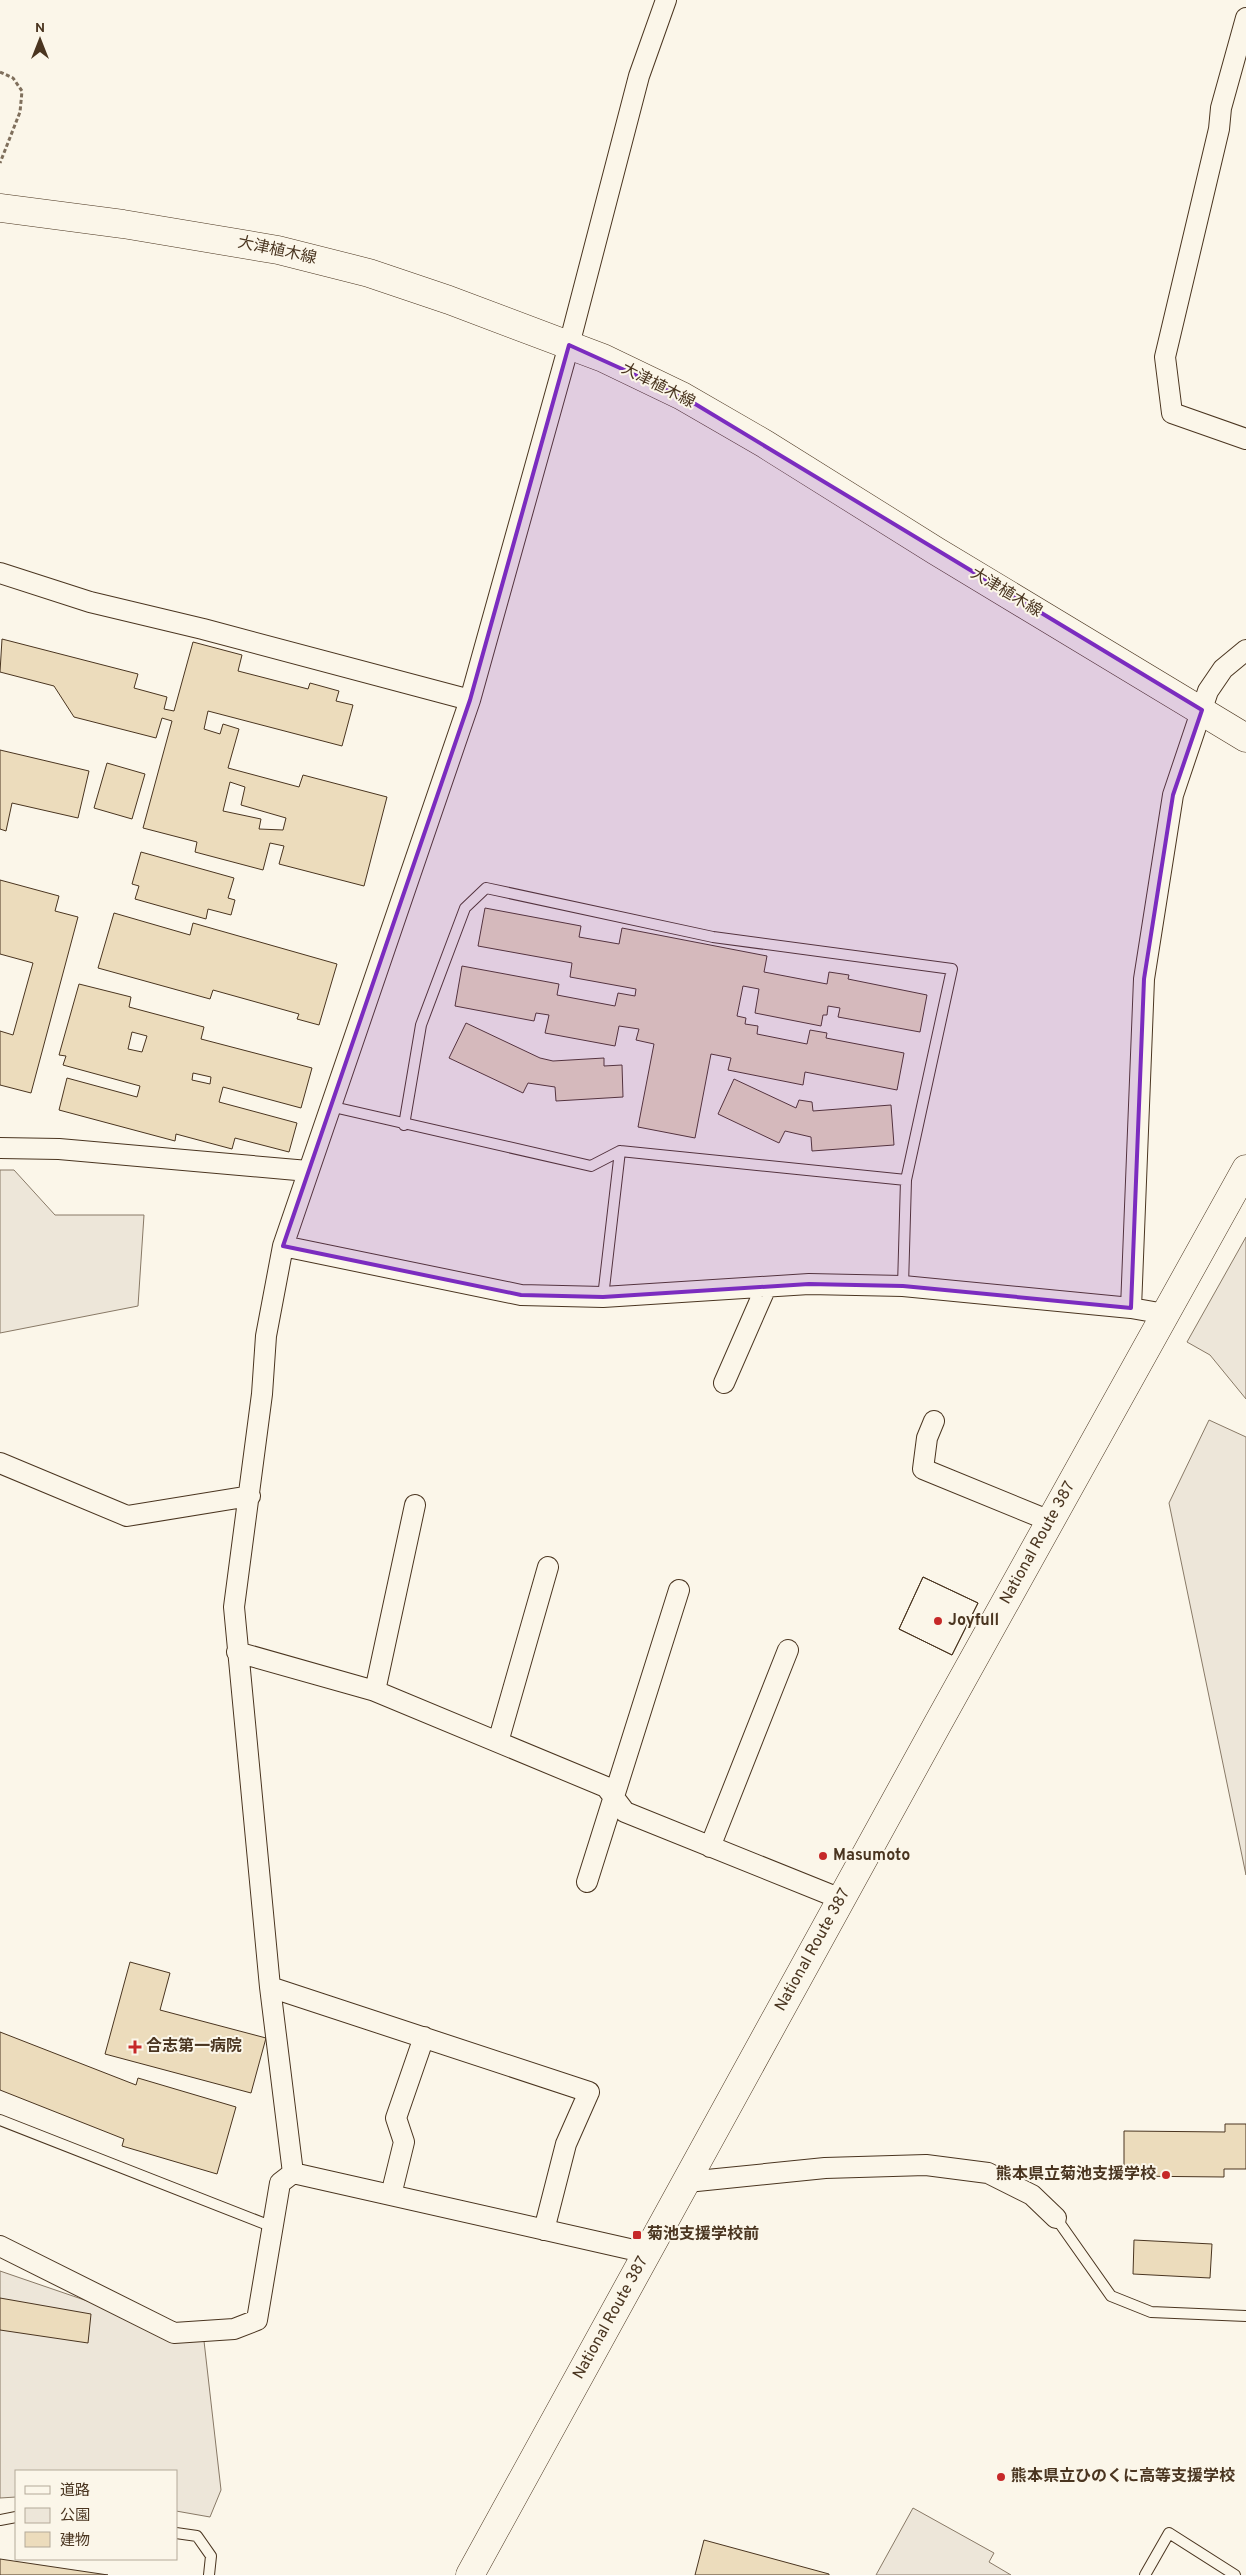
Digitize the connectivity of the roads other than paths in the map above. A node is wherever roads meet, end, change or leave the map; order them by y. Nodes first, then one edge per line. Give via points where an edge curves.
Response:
1 (666, 0) edge
2 (1246, 18) edge
3 (0, 208) edge
4 (569, 345) junction
5 (1246, 439) edge
6 (0, 573) edge
7 (1246, 650) edge
8 (470, 700) junction
9 (1202, 710) junction
10 (1246, 738) edge
11 (329, 1106) junction
12 (404, 1125) junction
13 (0, 1148) edge
14 (620, 1151) junction
15 (1246, 1169) edge
16 (308, 1171) junction
17 (906, 1180) junction
18 (283, 1246) junction
19 (903, 1286) junction
20 (766, 1287) junction
21 (603, 1297) junction
22 (1131, 1308) junction
23 (1165, 1314) junction
24 (724, 1384) dead end
25 (934, 1421) dead end
26 (0, 1463) edge
27 (250, 1496) junction
28 (415, 1505) dead end
29 (1050, 1521) junction
30 (548, 1567) dead end
31 (679, 1590) dead end
32 (788, 1650) dead end
33 (237, 1652) junction
34 (374, 1691) junction
35 (498, 1742) junction
36 (614, 1798) junction
37 (710, 1847) junction
38 (587, 1882) dead end
39 (841, 1899) junction
40 (270, 1987) junction
41 (424, 2037) junction
42 (0, 2120) edge
43 (293, 2173) junction
44 (688, 2182) junction
45 (391, 2195) junction
46 (1056, 2218) joint
47 (273, 2227) junction
48 (544, 2230) junction
49 (0, 2246) edge
50 (647, 2253) junction
51 (1246, 2316) edge
52 (15, 2517) edge
53 (0, 2520) edge
54 (178, 2533) edge
55 (209, 2575) edge
56 (470, 2575) edge
57 (1145, 2575) edge
58 (1235, 2575) edge

1 - 4 street via 639,76
2 - 5 street via 1165,357 1172,413
3 - 4 main road, 大津植木線 via 123,224 278,250 369,273
4 - 8 street
4 - 9 main road, 大津植木線 via 682,396
6 - 8 street via 90,602
7 - 9 street via 1223,669 1208,691
8 - 11 street
9 - 10 main road, 大津植木線
9 - 22 street via 1173,795 1144,980
11 - 12 lane
11 - 16 street
12 - 14 lane via 591,1166
12 - 17 lane via 421,1025 465,908 486,888 713,937 952,969
13 - 16 street via 60,1149
14 - 17 lane
14 - 21 lane
15 - 23 main road, National Route 387
16 - 18 street
17 - 19 lane
18 - 21 street via 521,1295
18 - 27 street via 266,1336
19 - 20 street via 808,1284
19 - 22 street
20 - 21 street
20 - 24 street
22 - 23 street
23 - 29 main road, National Route 387
25 - 29 street via 927,1438 923,1469
26 - 27 street via 127,1516
27 - 33 street via 234,1607
28 - 34 street
29 - 39 main road, National Route 387
30 - 35 street
31 - 36 street
32 - 37 street
33 - 34 street
33 - 40 street
34 - 35 street
35 - 36 street via 606,1787
36 - 37 street via 625,1812
36 - 38 street
37 - 39 street
39 - 44 main road, National Route 387
40 - 41 street
40 - 43 street
41 - 45 street via 396,2118 404,2142
41 - 48 street via 589,2092 566,2144
42 - 47 lane
43 - 45 street
43 - 47 street via 280,2183
44 - 46 street via 825,2168 926,2165 988,2173 1032,2195
44 - 50 main road, National Route 387
45 - 48 street
46 - 51 lane via 1111,2296 1151,2312
47 - 49 street via 257,2320 234,2329 174,2333
48 - 50 street
50 - 56 main road, National Route 387
52 - 53 lane
54 - 55 lane via 198,2536 211,2556
57 - 58 lane via 1168,2533

